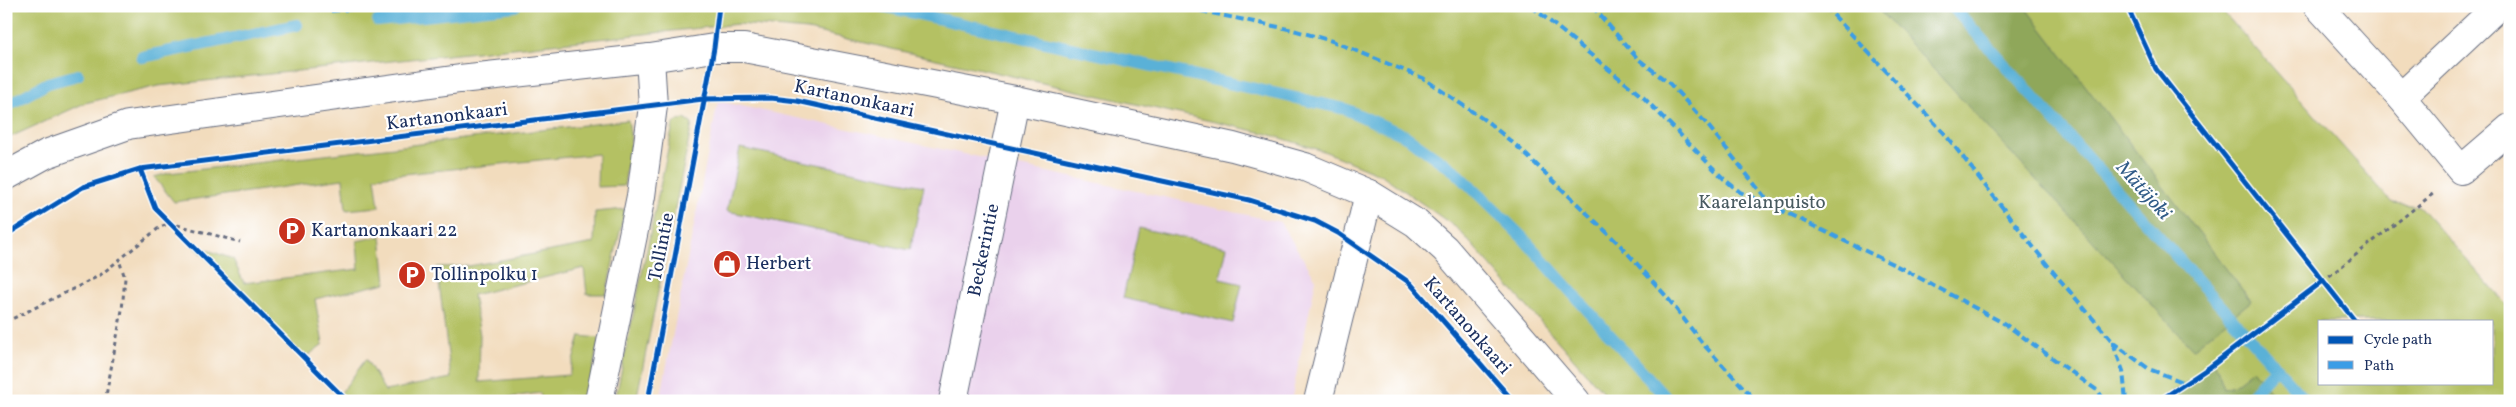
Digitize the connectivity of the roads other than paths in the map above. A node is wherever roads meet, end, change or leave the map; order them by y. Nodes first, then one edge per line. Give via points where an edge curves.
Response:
1 (2498, 6) edge
2 (2319, 7) edge
3 (650, 58) junction
4 (2401, 97) junction
5 (1015, 100) junction
6 (2510, 128) edge
7 (6, 176) edge
8 (1369, 194) junction
9 (599, 401) edge
10 (953, 401) edge
11 (1318, 401) edge
12 (1576, 401) edge

1 - 4 street
2 - 4 street
3 - 5 street, Kartanonkaari via 714,48 744,48
3 - 7 street, Kartanonkaari via 348,93 128,125 46,154
3 - 9 street, Tollintie via 653,106 641,196
4 - 6 street via 2461,170
5 - 8 street, Kartanonkaari via 1233,147 1305,167
5 - 10 street, Beckerintie
8 - 11 street
8 - 12 street, Kartanonkaari via 1416,223 1445,250

